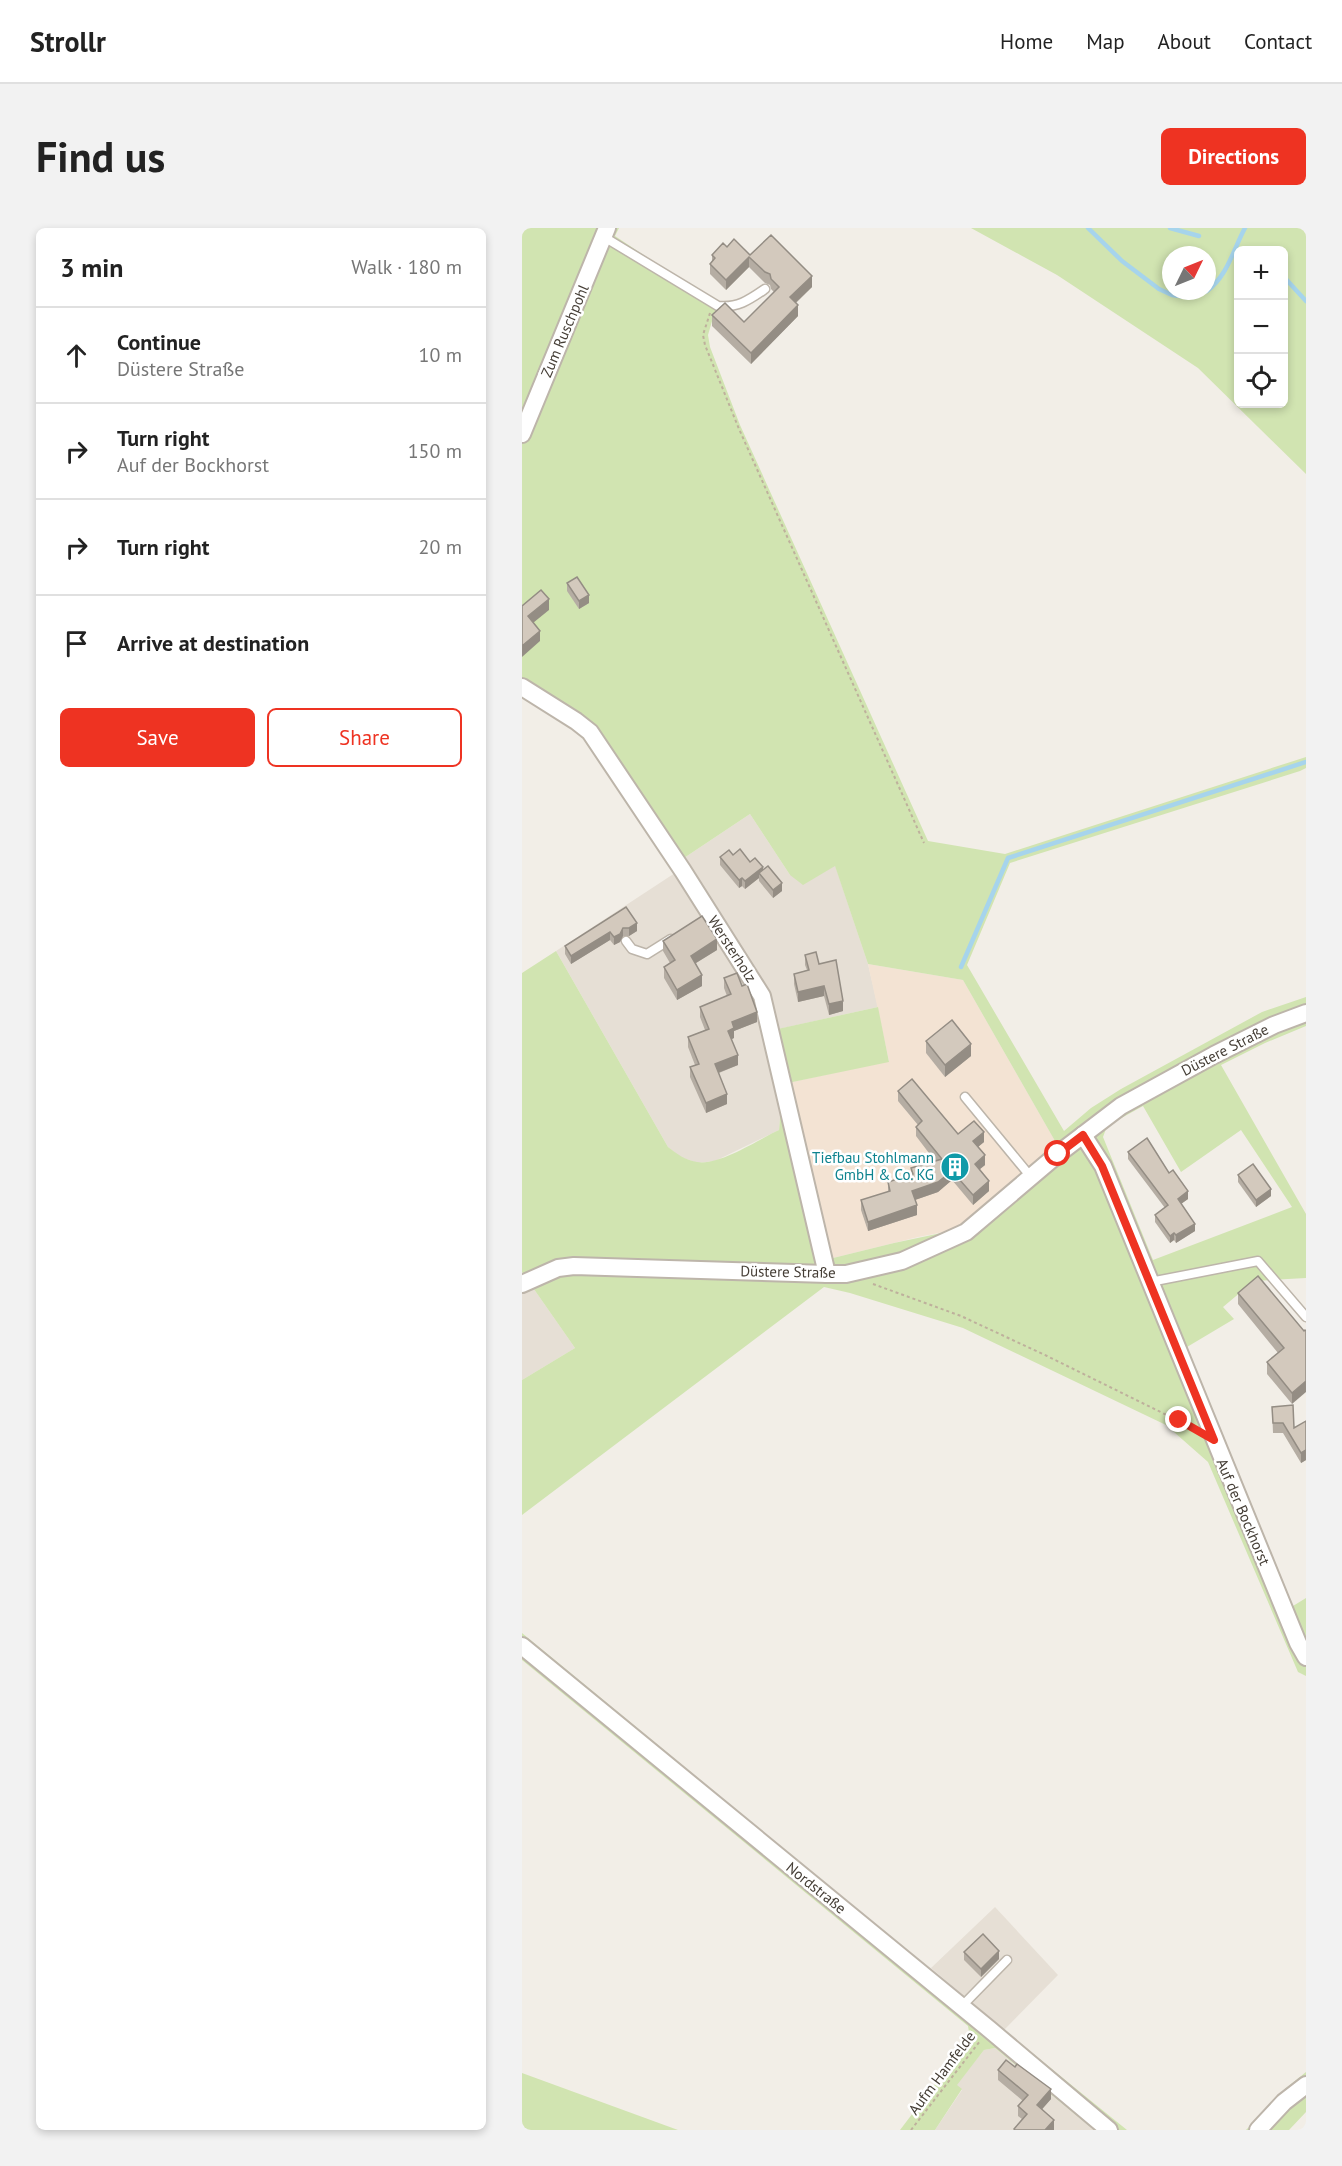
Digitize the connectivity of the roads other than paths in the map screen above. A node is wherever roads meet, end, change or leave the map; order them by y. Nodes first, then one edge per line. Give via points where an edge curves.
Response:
1 (606, 232) edge
2 (765, 289) dead end
3 (522, 434) edge
4 (522, 687) edge
5 (683, 932) edge
6 (626, 941) dead end
7 (1306, 1013) edge
8 (966, 1097) dead end
9 (1083, 1135) junction
10 (1031, 1177) junction
11 (827, 1274) junction
12 (1150, 1282) junction
13 (522, 1284) edge
14 (1306, 1317) edge
15 (522, 1646) edge
16 (1306, 1656) edge
17 (1007, 1960) dead end
18 (961, 2007) junction
19 (1306, 2085) edge
20 (1108, 2130) edge
21 (1258, 2130) edge

1 - 2 lane via 712,304 737,306
1 - 3 street, Zum Ruschpohl
4 - 11 street, Wersterholz via 590,732 705,918 762,996
5 - 6 lane via 647,954 632,949
7 - 9 street, Düstere Straße via 1274,1025 1131,1100
8 - 10 lane
9 - 10 street, Düstere Straße
9 - 12 street, Auf der Bockhorst via 1102,1166
10 - 11 street, Düstere Straße via 966,1232 902,1261 846,1274
11 - 13 street, Düstere Straße via 574,1266 558,1268
12 - 14 lane via 1258,1261
12 - 16 street, Auf der Bockhorst
15 - 18 street, Nordstraße
17 - 18 lane
18 - 20 street, Nordstraße
19 - 21 street

